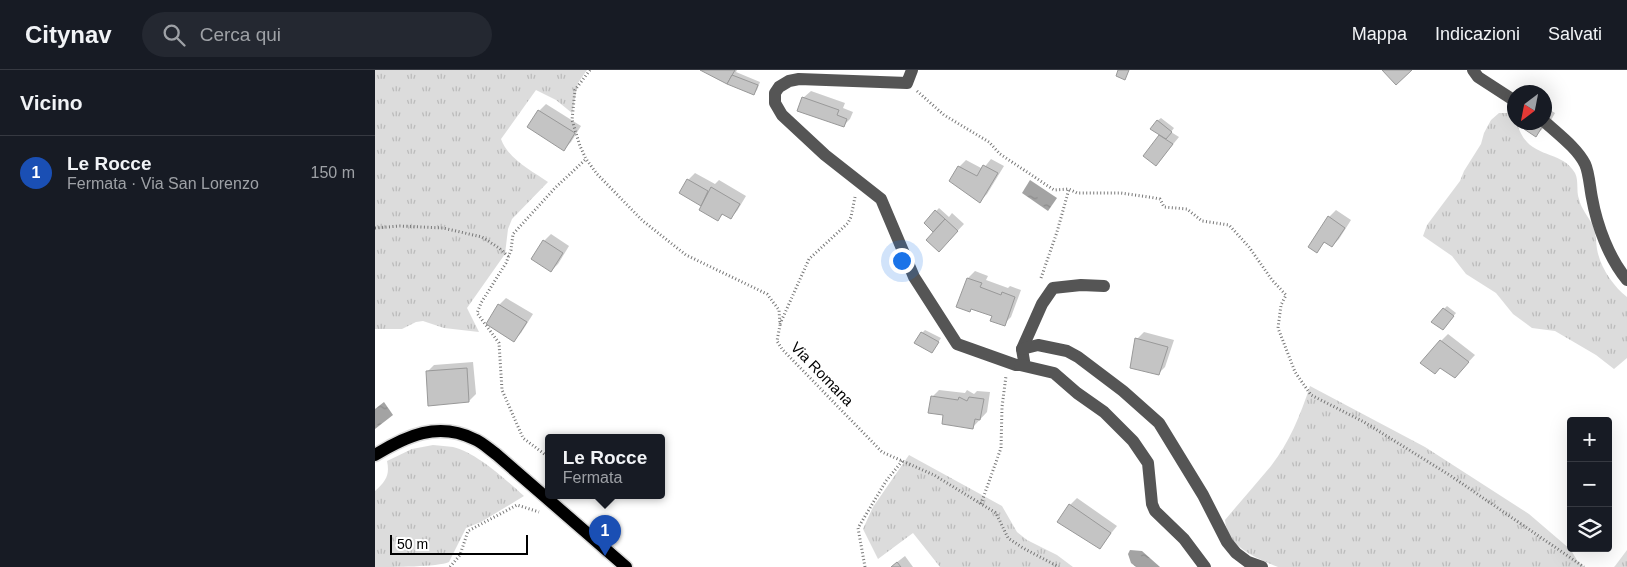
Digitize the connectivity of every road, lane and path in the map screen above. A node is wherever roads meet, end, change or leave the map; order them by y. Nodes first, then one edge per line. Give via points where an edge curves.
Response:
1 (590, 70) edge
2 (912, 70) edge
3 (1473, 70) edge
4 (907, 83) junction
5 (1507, 96) edge
6 (1552, 129) edge
7 (586, 159) junction
8 (881, 199) junction
9 (375, 228) edge
10 (509, 257) junction
11 (1627, 280) edge
12 (1105, 286) dead end
13 (780, 325) junction
14 (1022, 349) junction
15 (1014, 364) junction
16 (375, 454) edge
17 (545, 454) edge
18 (903, 460) junction
19 (545, 498) edge
20 (547, 499) edge
21 (551, 503) junction
22 (450, 567) edge
23 (626, 567) edge
24 (865, 567) edge
25 (1059, 567) edge
26 (1205, 567) edge
27 (1262, 567) edge
28 (1584, 567) edge

1 - 7 path, Via Romana via 575,90 572,120
2 - 4 street
3 - 5 street via 1478,77
4 - 8 street via 799,79 789,81 775,92 775,103 782,114 825,155
4 - 28 path via 944,115 989,142 1000,154 1054,190 1155,198 1160,199 1164,207 1187,209 1202,221 1229,225 1286,296 1281,305 1278,328 1295,372 1311,395 1364,422 1451,476
6 - 11 street via 1580,155 1586,166 1593,205 1603,234 1616,267
7 - 10 path via 513,234
7 - 13 path, Via Romana via 643,221 686,255 767,294 779,310
8 - 13 path via 855,193 851,217 809,259
8 - 15 street via 914,277 957,344
9 - 10 path via 443,228 482,237
10 - 17 path via 477,313 499,343 502,390 523,438
12 - 14 street via 1053,288 1042,304
13 - 18 path, Via Romana via 777,341 782,349 882,452
14 - 15 street via 1024,361
14 - 27 street via 1038,345 1078,357 1159,423 1227,542 1248,562
15 - 26 street via 1054,373 1104,412 1133,440 1148,463 1151,504 1155,512 1180,534
16 - 19 main road via 425,431 451,431 473,438 496,454
18 - 24 path via 886,481 858,528
18 - 25 path, Via Romana via 996,513 1008,538
20 - 21 main road
21 - 22 path via 539,512 517,505 468,531 460,555
21 - 23 main road

